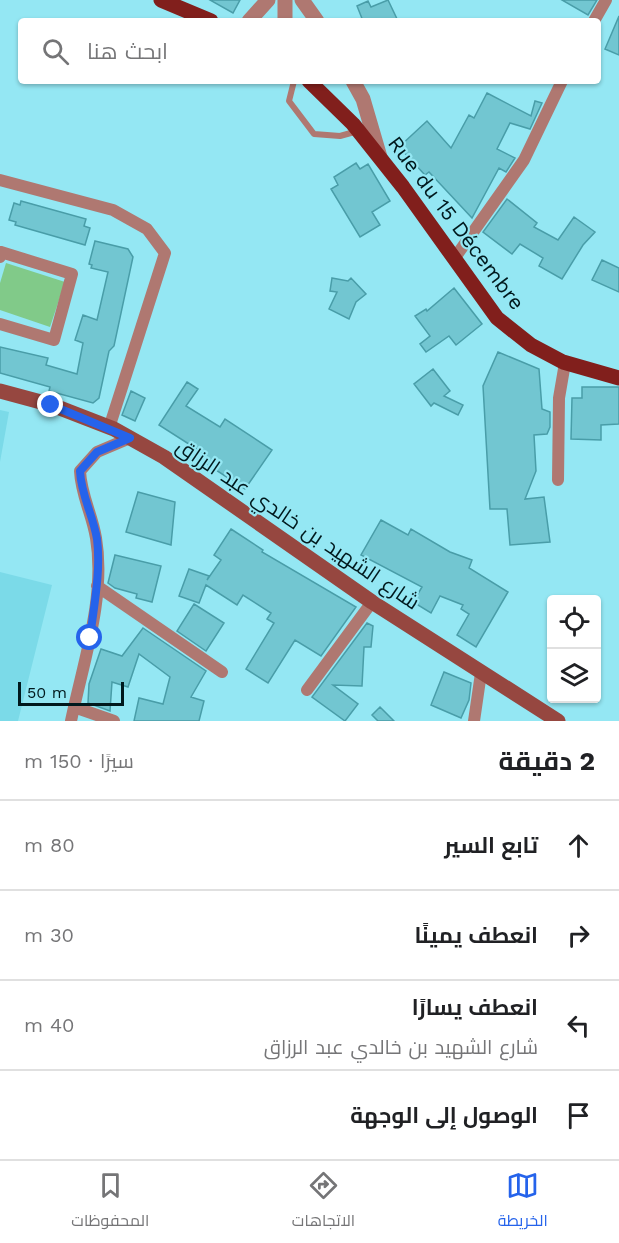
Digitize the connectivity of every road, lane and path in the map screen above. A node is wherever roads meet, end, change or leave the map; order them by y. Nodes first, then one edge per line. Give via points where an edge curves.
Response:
1 (161, 0) edge
2 (268, 0) edge
3 (285, 0) edge
4 (302, 0) edge
5 (606, 0) edge
6 (204, 18) edge
7 (252, 18) edge
8 (285, 18) edge
9 (313, 18) edge
10 (596, 18) edge
11 (293, 84) edge
12 (312, 84) edge
13 (355, 84) edge
14 (560, 84) edge
15 (359, 131) junction
16 (380, 157) junction
17 (0, 180) edge
18 (0, 256) edge
19 (454, 259) junction
20 (0, 324) edge
21 (565, 363) junction
22 (619, 378) edge
23 (0, 392) edge
24 (109, 428) junction
25 (130, 438) junction
26 (558, 480) dead end
27 (97, 586) junction
28 (372, 602) junction
29 (222, 672) dead end
30 (481, 673) junction
31 (307, 690) dead end
32 (74, 707) junction
33 (71, 721) edge
34 (114, 721) edge
35 (474, 721) edge
36 (558, 721) edge

1 - 6 main road
2 - 7 street
3 - 8 street
4 - 9 street
5 - 10 street
11 - 15 lane via 289,101 314,134 340,136
12 - 15 main road, Rue du 15 Décembre
13 - 16 street
14 - 19 street via 524,160
15 - 16 main road, Rue du 15 Décembre
16 - 19 main road, Rue du 15 Décembre
17 - 24 street via 113,210 147,229 165,253
18 - 20 street via 1,252 72,274 54,340
19 - 21 main road, Rue du 15 Décembre via 497,318 531,345
21 - 22 main road, Rue du 15 Décembre
21 - 26 street via 559,398
23 - 24 main road, شارع الشهيد بن خالدي عبد الرزاق via 51,405
24 - 25 main road, شارع الشهيد بن خالدي عبد الرزاق
25 - 27 street via 97,452 80,471 81,491 97,539
25 - 28 main road, شارع الشهيد بن خالدي عبد الرزاق via 164,457
27 - 29 street
27 - 32 street
28 - 30 main road, شارع الشهيد بن خالدي عبد الرزاق
28 - 31 street
30 - 35 street
30 - 36 main road, شارع الشهيد بن خالدي عبد الرزاق
32 - 33 street
32 - 34 street

